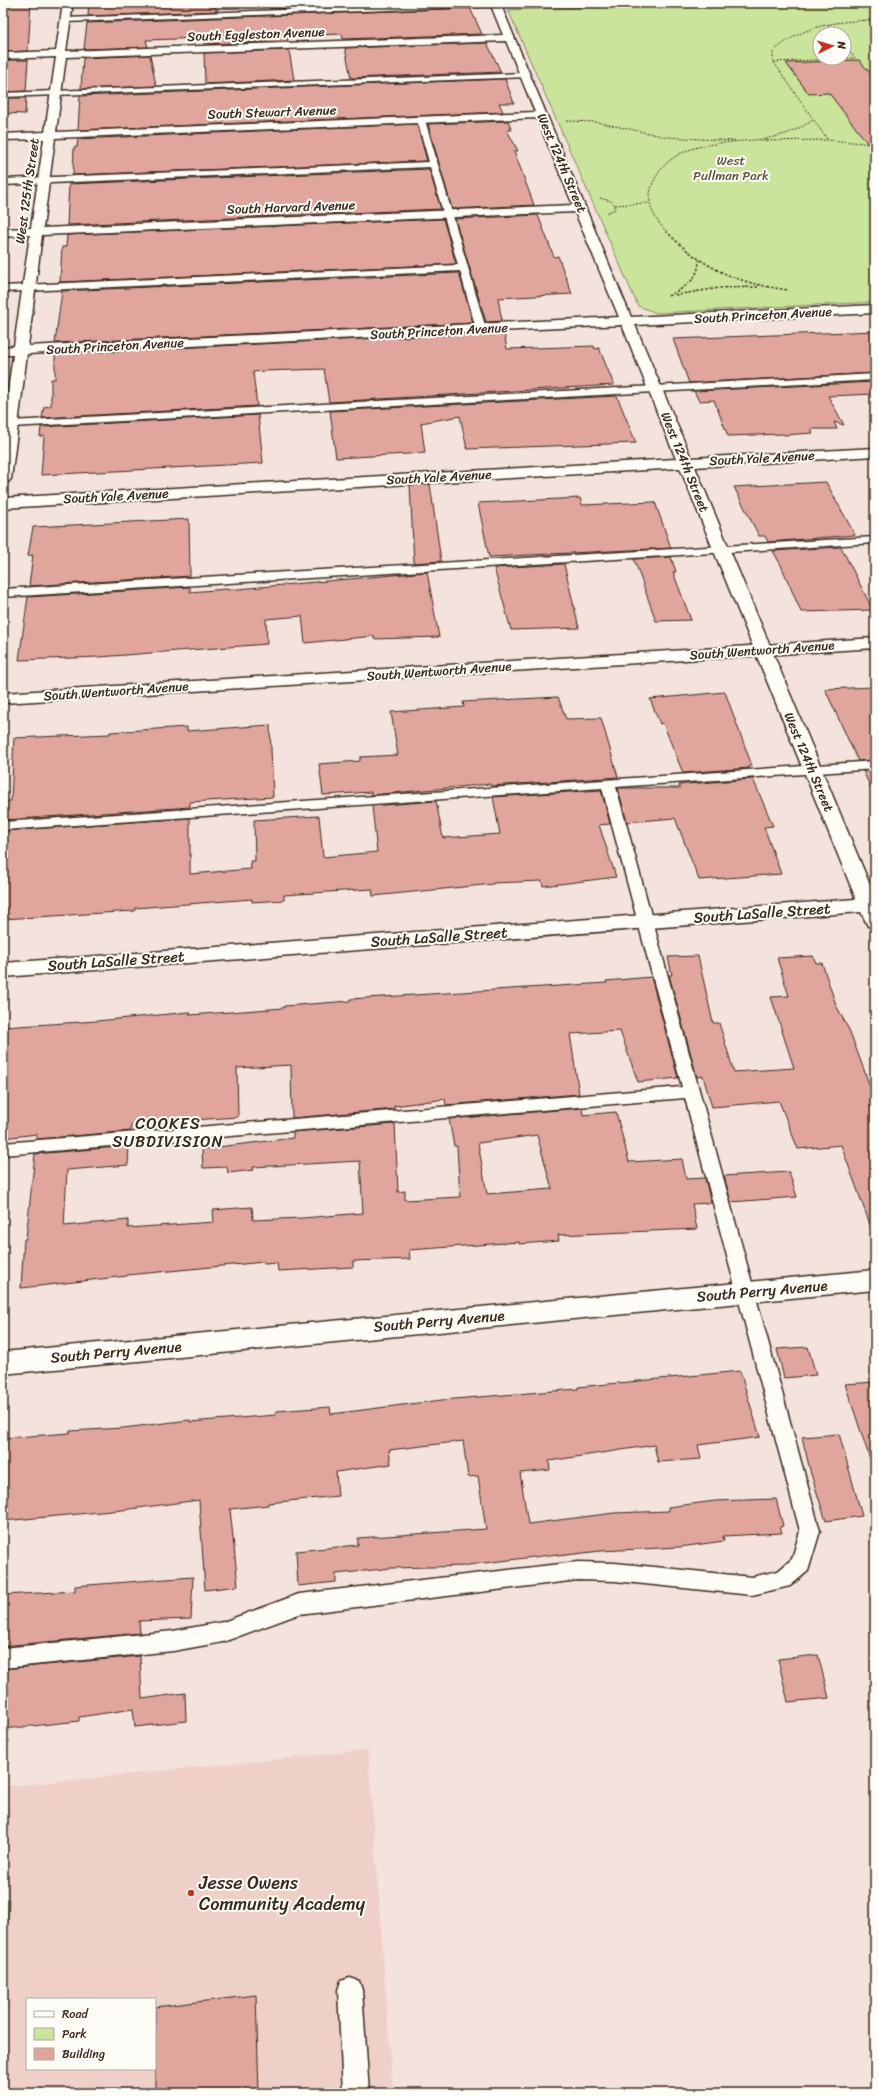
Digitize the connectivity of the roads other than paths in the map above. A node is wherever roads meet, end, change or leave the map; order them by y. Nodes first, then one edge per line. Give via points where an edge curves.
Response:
1 (68, 3) edge
2 (496, 4) edge
3 (66, 20) junction
4 (510, 38) junction
5 (61, 54) junction
6 (3, 56) edge
7 (525, 75) junction
8 (56, 92) junction
9 (3, 95) edge
10 (542, 115) junction
11 (421, 120) junction
12 (50, 135) junction
13 (3, 137) edge
14 (433, 164) junction
15 (44, 180) junction
16 (3, 182) edge
17 (580, 208) junction
18 (448, 214) junction
19 (37, 232) junction
20 (3, 234) edge
21 (463, 268) junction
22 (29, 288) junction
23 (3, 289) edge
24 (875, 309) edge
25 (627, 322) junction
26 (480, 329) junction
27 (21, 350) junction
28 (3, 351) edge
29 (875, 377) edge
30 (655, 389) junction
31 (8, 422) edge
32 (875, 452) edge
33 (685, 462) junction
34 (3, 479) edge
35 (3, 503) edge
36 (875, 540) edge
37 (722, 550) junction
38 (3, 593) edge
39 (875, 643) edge
40 (763, 650) junction
41 (3, 698) edge
42 (875, 765) edge
43 (812, 770) junction
44 (608, 784) junction
45 (3, 826) edge
46 (873, 910) edge
47 (645, 922) junction
48 (3, 970) edge
49 (691, 1092) junction
50 (3, 1149) edge
51 (875, 1280) edge
52 (745, 1292) junction
53 (3, 1363) edge
54 (3, 1658) edge
55 (350, 1990) dead end
56 (356, 2093) edge

1 - 3 street, West 125th Street
2 - 3 lane
2 - 4 street, West 124th Street
3 - 5 street, West 125th Street
4 - 5 street, South Eggleston Avenue
4 - 7 street, West 124th Street
5 - 6 street, South Eggleston Avenue
5 - 8 street, West 125th Street
7 - 8 lane
7 - 10 street, West 124th Street
8 - 9 lane
8 - 12 street, West 125th Street
10 - 11 street, South Stewart Avenue
10 - 17 street, West 124th Street
11 - 12 street, South Stewart Avenue
11 - 14 lane
12 - 13 street, South Stewart Avenue
12 - 15 street, West 125th Street
14 - 15 lane
14 - 18 lane
15 - 16 lane
15 - 19 street, West 125th Street
17 - 18 street, South Harvard Avenue
17 - 25 street, West 124th Street
18 - 19 street, South Harvard Avenue
18 - 21 lane
19 - 20 street, South Harvard Avenue
19 - 22 street, West 125th Street
21 - 22 lane
21 - 26 lane
22 - 23 lane
22 - 27 street, West 125th Street
24 - 25 street, South Princeton Avenue
25 - 26 street, South Princeton Avenue
25 - 30 street, West 124th Street
26 - 27 street, South Princeton Avenue
27 - 28 street, South Princeton Avenue
27 - 31 street, West 125th Street
29 - 30 lane
30 - 31 lane
30 - 33 street, West 124th Street
31 - 34 street, West 125th Street
32 - 33 street, South Yale Avenue
33 - 35 street, South Yale Avenue
33 - 37 street, West 124th Street
36 - 37 lane
37 - 38 lane
37 - 40 street, West 124th Street
39 - 40 street, South Wentworth Avenue
40 - 41 street, South Wentworth Avenue
40 - 43 street, West 124th Street
42 - 43 lane
43 - 44 lane
43 - 46 street, West 124th Street
44 - 45 lane
44 - 47 lane
46 - 47 street, South LaSalle Street
47 - 48 street, South LaSalle Street
47 - 49 lane
49 - 50 lane
49 - 52 lane
51 - 52 street, South Perry Avenue
52 - 53 street, South Perry Avenue
52 - 54 lane via 810,1531 801,1564 783,1579 752,1586 615,1572 578,1571 299,1604 223,1632 172,1641
55 - 56 lane

